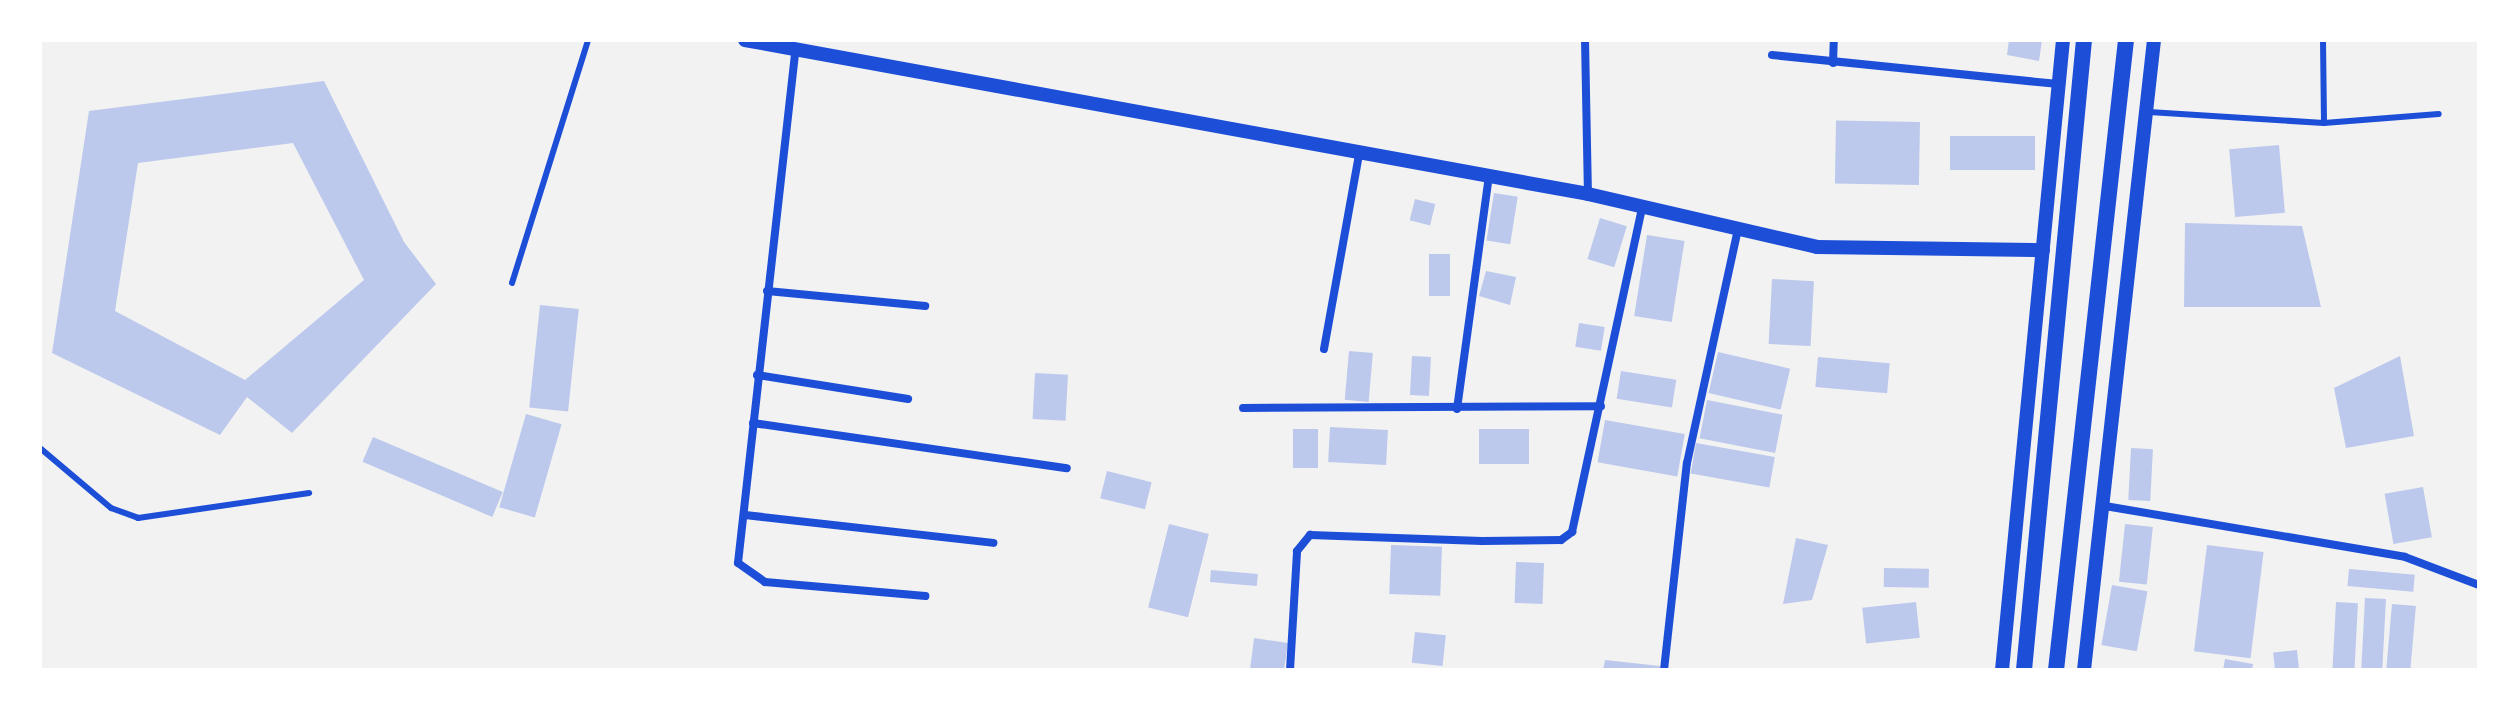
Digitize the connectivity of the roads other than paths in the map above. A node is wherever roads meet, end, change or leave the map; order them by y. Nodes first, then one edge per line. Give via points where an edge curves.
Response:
1 (588, 40) edge
2 (745, 40) edge
3 (1585, 40) edge
4 (1834, 40) edge
5 (2063, 40) edge
6 (2084, 40) edge
7 (2126, 40) edge
8 (2154, 40) edge
9 (2323, 40) edge
10 (795, 54) junction
11 (1772, 55) dead end
12 (1833, 63) junction
13 (2059, 84) junction
14 (2149, 112) junction
15 (2439, 114) dead end
16 (2324, 123) junction
17 (1359, 155) junction
18 (1489, 176) junction
19 (1588, 194) junction
20 (1642, 209) junction
21 (1737, 233) junction
22 (2043, 250) junction
23 (512, 283) dead end
24 (767, 291) junction
25 (925, 306) dead end
26 (1324, 349) dead end
27 (757, 375) junction
28 (908, 399) dead end
29 (1601, 406) junction
30 (1243, 408) dead end
31 (1457, 409) junction
32 (753, 423) junction
33 (40, 448) edge
34 (1067, 468) dead end
35 (309, 493) dead end
36 (2105, 506) junction
37 (745, 515) junction
38 (993, 543) dead end
39 (2479, 585) edge
40 (925, 596) dead end
41 (1290, 670) edge
42 (1664, 670) edge
43 (2002, 670) edge
44 (2024, 670) edge
45 (2056, 670) edge
46 (2084, 670) edge

1 - 23 lane
2 - 10 street
3 - 19 street
4 - 12 street
5 - 13 street
6 - 44 main road
7 - 45 main road
8 - 14 street
9 - 16 lane
10 - 17 street
10 - 24 street
11 - 12 street
12 - 13 street
13 - 22 street
14 - 16 lane
14 - 36 street
15 - 16 lane
17 - 18 street
17 - 26 street
18 - 19 street
18 - 31 street
19 - 20 street
20 - 21 street
20 - 29 street
21 - 22 street via 1817,247
21 - 42 street via 1687,463
22 - 43 street
24 - 25 street
24 - 27 street
27 - 28 street
27 - 32 street
29 - 31 street
29 - 41 street via 1576,525 1561,540 1320,534 1302,541
30 - 31 street
32 - 34 street
32 - 37 street
33 - 35 lane via 111,508 138,518
36 - 39 street via 2405,557
36 - 46 street
37 - 38 street
37 - 40 street via 738,563 750,579

